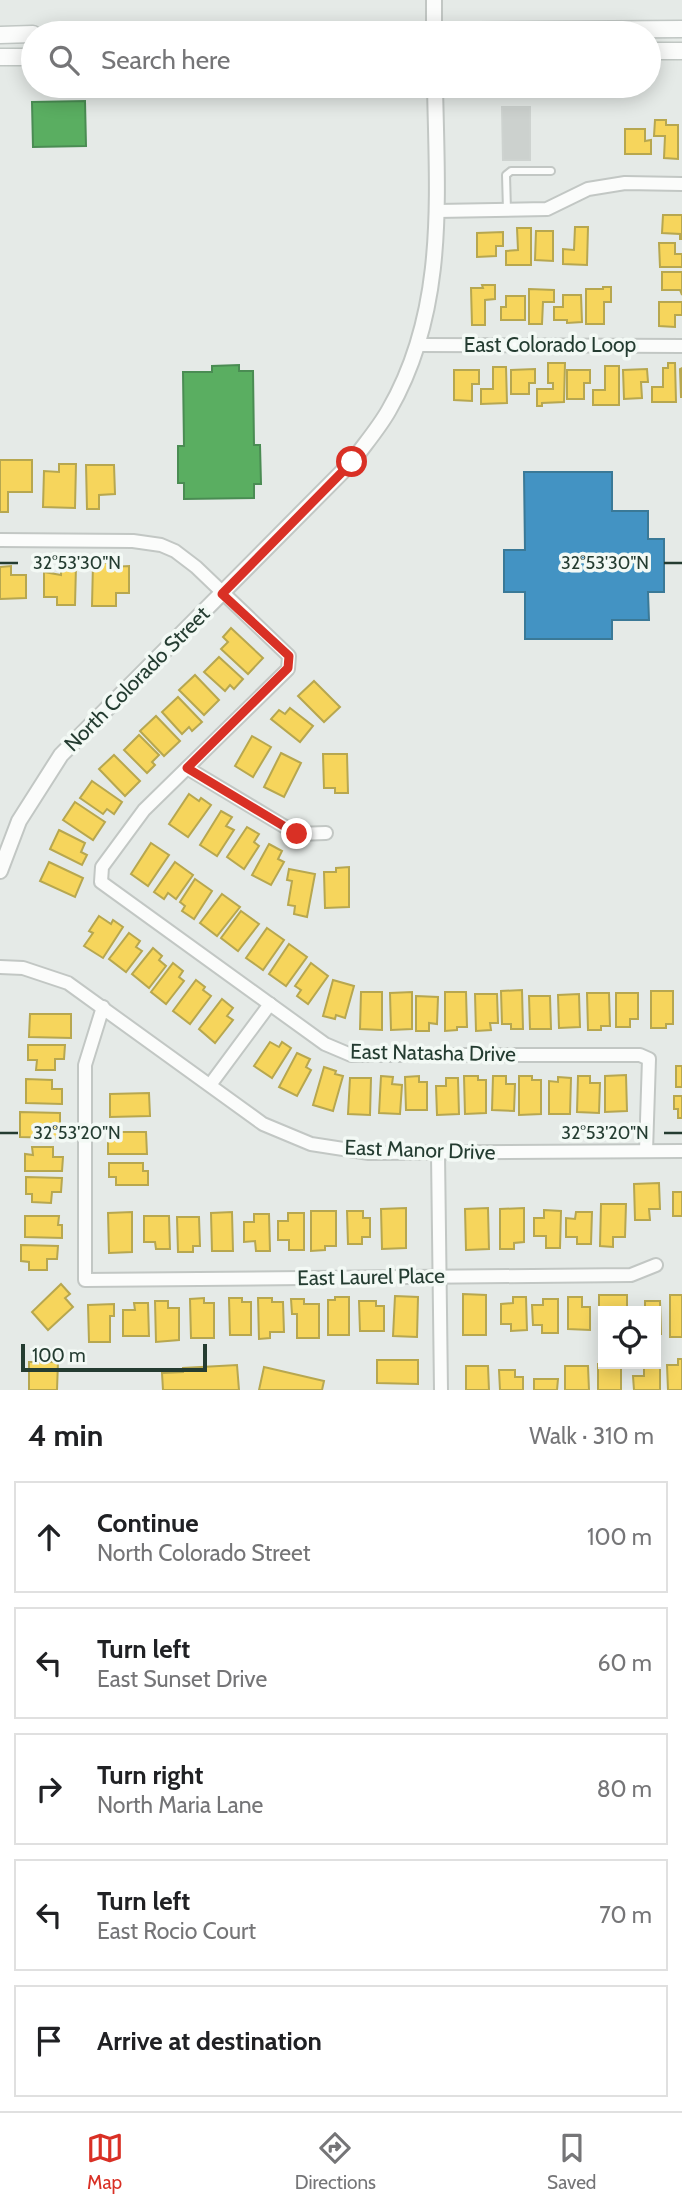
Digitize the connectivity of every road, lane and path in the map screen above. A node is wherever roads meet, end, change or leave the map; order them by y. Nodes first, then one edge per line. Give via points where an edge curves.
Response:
1 (434, 0) edge
2 (434, 21) edge
3 (661, 29) edge
4 (682, 29) edge
5 (21, 34) edge
6 (0, 35) edge
7 (661, 51) edge
8 (682, 51) edge
9 (0, 57) edge
10 (21, 57) edge
11 (435, 98) edge
12 (551, 171) dead end
13 (682, 184) edge
14 (507, 210) junction
15 (437, 211) junction
16 (417, 345) junction
17 (682, 346) edge
18 (0, 540) edge
19 (222, 594) junction
20 (187, 768) junction
21 (326, 833) dead end
22 (0, 871) edge
23 (0, 967) edge
24 (270, 1004) junction
25 (103, 1007) junction
26 (210, 1085) junction
27 (646, 1151) junction
28 (682, 1152) edge
29 (438, 1154) junction
30 (656, 1265) dead end
31 (439, 1276) junction
32 (441, 1390) edge

1 - 2 street
3 - 4 main road
5 - 6 main road
7 - 8 main road
9 - 10 main road
11 - 15 street, North Colorado Street
12 - 14 lane via 510,171 506,175
13 - 14 street via 625,183 589,189 547,209
14 - 15 street
15 - 16 street, North Colorado Street via 429,303
16 - 17 street, East Colorado Loop
16 - 19 street, North Colorado Street via 389,411 352,462
18 - 19 street via 161,545 196,567
19 - 20 street via 289,656 288,668
19 - 22 street, North Colorado Street via 61,755 19,821
20 - 21 street via 297,834
20 - 24 street, East Natasha Drive via 144,810 102,867 101,882
23 - 25 street, East Manor Drive via 23,968 68,983
24 - 26 street
24 - 27 street, East Natasha Drive via 325,1044 351,1055 640,1055 649,1059
25 - 26 street, East Manor Drive
25 - 31 street, East Laurel Place via 85,1065 85,1280
26 - 29 street, East Manor Drive via 263,1124 311,1144 369,1153
27 - 28 street, East Manor Drive
27 - 29 street, East Manor Drive
29 - 31 street
30 - 31 street, East Laurel Place via 631,1275
31 - 32 street

